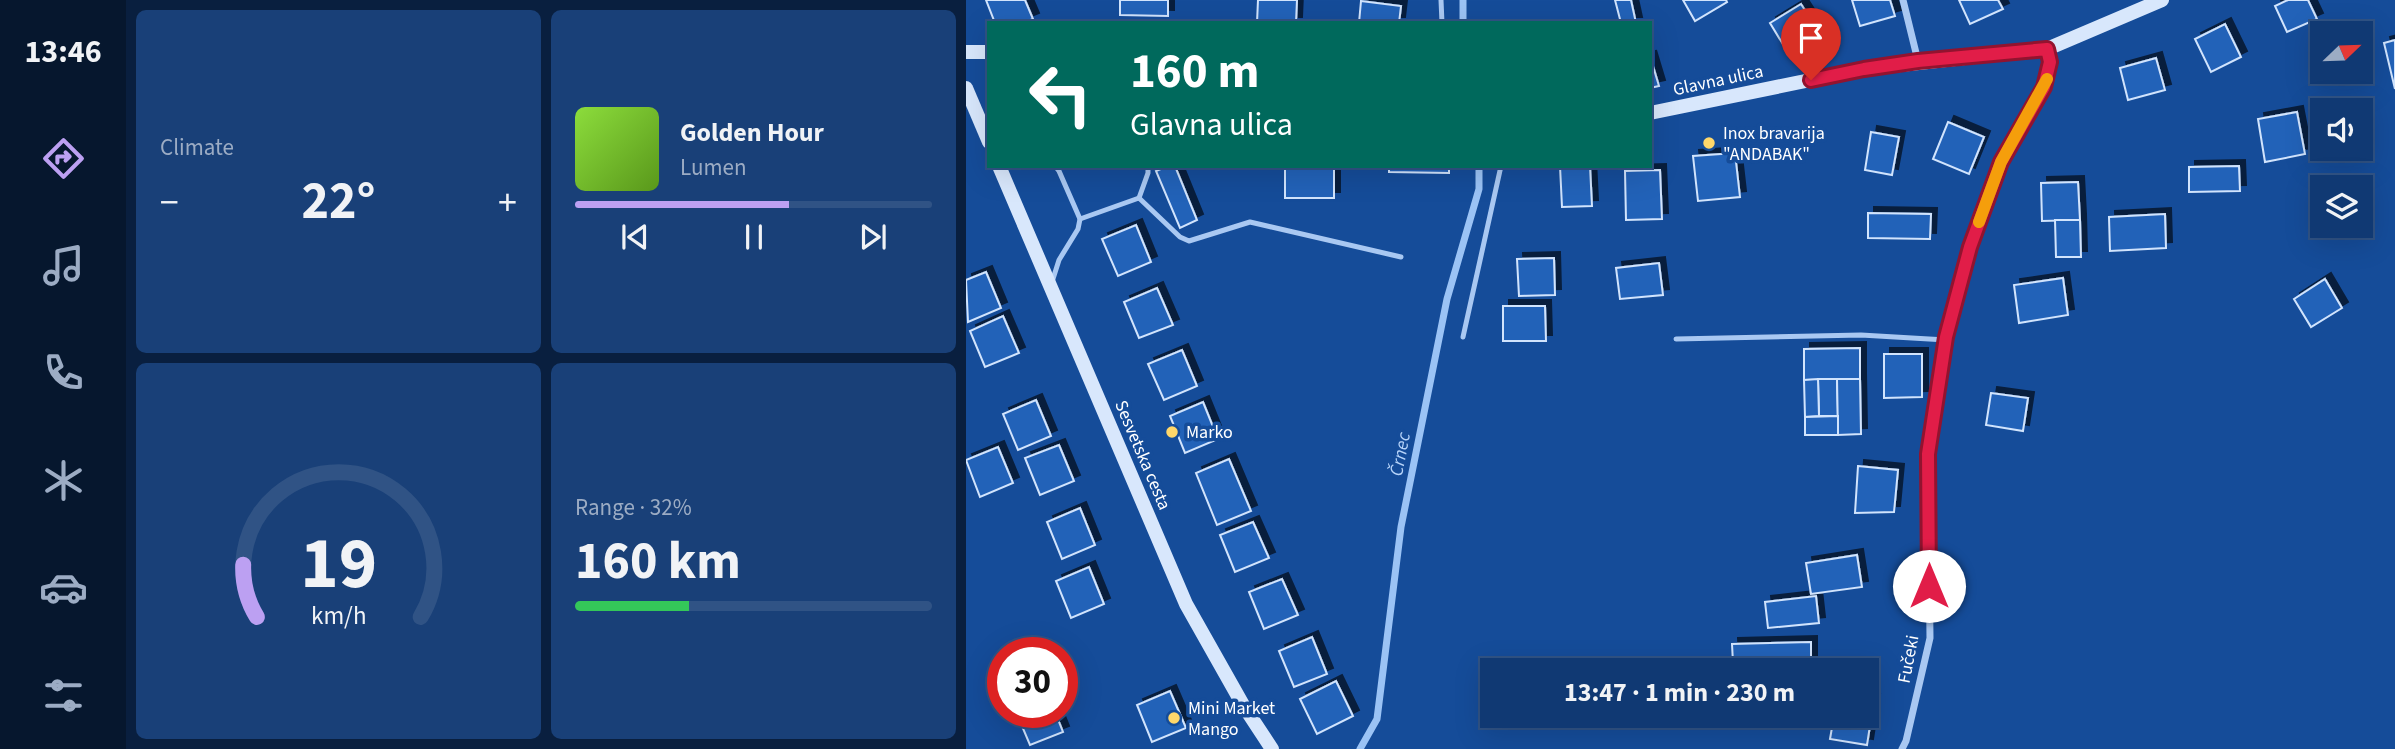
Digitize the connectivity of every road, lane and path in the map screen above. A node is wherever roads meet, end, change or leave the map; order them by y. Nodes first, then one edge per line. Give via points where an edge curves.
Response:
1 (1441, 0) edge
2 (1903, 0) edge
3 (2162, 0) edge
4 (1441, 21) edge
5 (2047, 49) junction
6 (966, 52) edge
7 (987, 52) edge
8 (1918, 61) junction
9 (966, 88) edge
10 (1652, 113) edge
11 (987, 136) edge
12 (1000, 168) edge
13 (1057, 168) edge
14 (1148, 168) edge
15 (1501, 168) edge
16 (1139, 198) junction
17 (1080, 219) junction
18 (1401, 257) dead end
19 (1051, 289) junction
20 (1463, 337) dead end
21 (1676, 339) dead end
22 (1946, 340) junction
23 (1272, 749) edge
24 (1902, 749) edge

1 - 4 lane
2 - 8 street
3 - 5 main road, Glavna ulica
5 - 8 main road, Glavna ulica
5 - 22 street, Fučeki via 2050,62 2044,87 2001,162 1970,247
6 - 7 main road
8 - 10 main road, Glavna ulica
9 - 11 main road
12 - 19 main road, Sesvetska cesta
13 - 17 lane
14 - 16 lane
15 - 20 lane
16 - 17 lane
16 - 18 lane via 1189,241 1250,222
17 - 19 lane via 1059,260
19 - 23 main road, Sesvetska cesta via 1186,604
21 - 22 lane via 1861,335
22 - 24 street, Fučeki via 1928,454 1930,638

